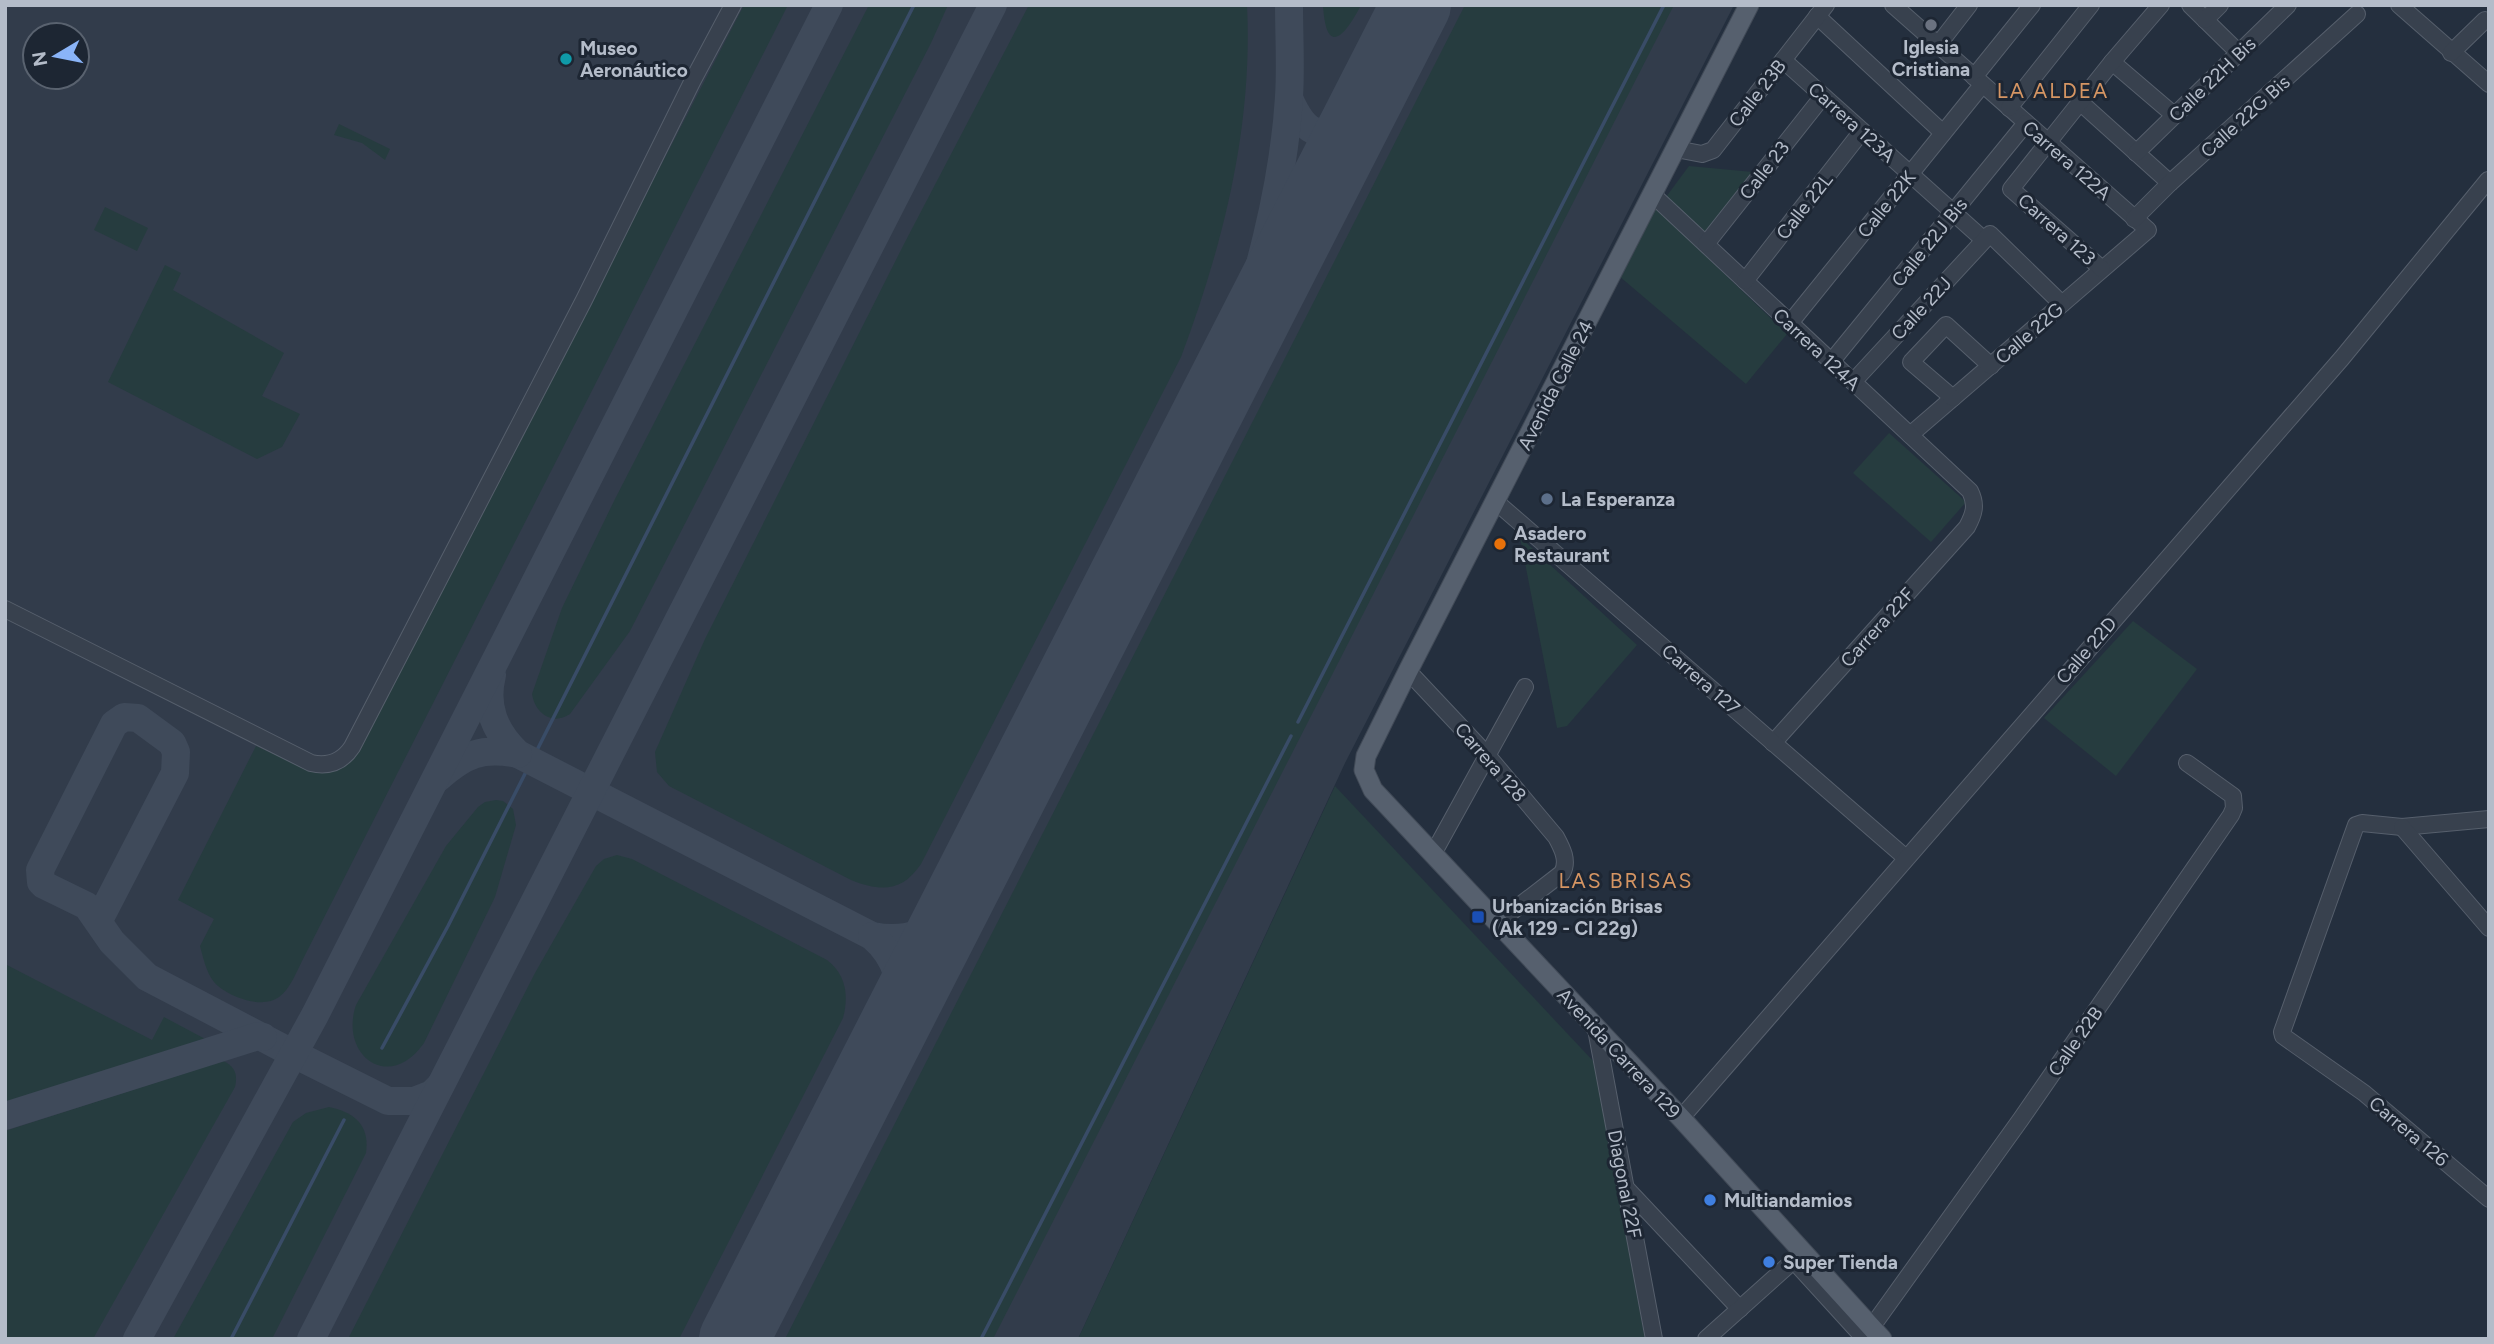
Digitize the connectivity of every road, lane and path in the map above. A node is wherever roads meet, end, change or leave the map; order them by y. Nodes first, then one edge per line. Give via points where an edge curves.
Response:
1 (733, 5) edge
2 (1749, 5) edge
3 (1893, 5) edge
4 (1969, 5) edge
5 (2032, 5) edge
6 (2091, 5) edge
7 (2161, 5) edge
8 (2190, 5) edge
9 (2220, 5) edge
10 (2288, 5) edge
11 (2409, 9) edge
12 (1822, 11) edge
13 (2357, 14) dead end
14 (2205, 20) junction
15 (2485, 20) dead end
16 (1938, 46) junction
17 (2239, 52) junction
18 (2451, 53) junction
19 (1783, 60) junction
20 (2112, 62) junction
21 (1978, 81) junction
22 (2488, 82) edge
23 (1823, 96) junction
24 (2080, 102) junction
25 (2009, 108) junction
26 (2174, 115) junction
27 (2026, 123) junction
28 (1863, 131) junction
29 (1943, 133) junction
30 (2048, 143) junction
31 (1676, 149) junction
32 (2136, 153) junction
33 (1910, 174) junction
34 (2488, 180) edge
35 (2170, 183) junction
36 (1653, 194) junction
37 (1953, 212) junction
38 (2134, 219) junction
39 (2148, 230) joint
40 (1987, 237) junction
41 (1706, 244) junction
42 (2102, 270) junction
43 (1745, 281) junction
44 (2062, 304) junction
45 (1790, 323) junction
46 (1831, 362) junction
47 (1991, 366) junction
48 (1853, 382) junction
49 (1953, 398) junction
50 (1910, 435) junction
51 (1495, 501) junction
52 (1975, 508) joint
53 (6, 611) edge
54 (1408, 671) junction
55 (1525, 687) dead end
56 (1773, 743) junction
57 (1488, 755) junction
58 (2187, 763) dead end
59 (1363, 765) joint
60 (2489, 819) edge
61 (2402, 827) junction
62 (1433, 854) junction
63 (1906, 858) junction
64 (1497, 923) junction
65 (2489, 928) edge
66 (1596, 1029) junction
67 (1681, 1118) junction
68 (1626, 1188) junction
69 (2489, 1199) edge
70 (1798, 1257) junction
71 (1740, 1309) junction
72 (1873, 1335) edge
73 (1654, 1339) edge
74 (1706, 1339) edge

1 - 53 street via 471,519 343,758 324,765 311,763
2 - 31 main road, Avenida Calle 24
3 - 16 street, Carrera 122A
4 - 16 street
5 - 21 street, Calle 22K
6 - 25 street
7 - 20 street
8 - 14 street
9 - 14 street
10 - 17 street, Calle 22H Bis
11 - 18 street
12 - 19 street, Calle 23B
12 - 29 street
13 - 35 street, Calle 22G Bis
14 - 17 street
15 - 18 street
16 - 21 street, Carrera 122A
17 - 26 street, Calle 22H Bis
18 - 22 street
19 - 23 street, Carrera 123A
19 - 31 street, Calle 23B via 1713,150 1702,154
20 - 24 street
20 - 26 street
21 - 25 street, Carrera 122A
21 - 29 street, Calle 22K
23 - 28 street, Carrera 123A
23 - 41 street, Calle 23
24 - 30 street
24 - 32 street
25 - 27 street, Carrera 122A
26 - 32 street, Calle 22H Bis
27 - 30 street, Carrera 122A
27 - 37 street, Calle 22J Bis
28 - 33 street, Carrera 123A
28 - 43 street, Calle 22L
29 - 33 street, Calle 22K
30 - 38 street, Carrera 122A
30 - 42 street, Carrera 123 via 2011,189
31 - 36 main road, Avenida Calle 24
32 - 35 street
33 - 37 street, Carrera 123A
33 - 45 street, Calle 22K
34 - 63 street, Calle 22D via 2342,358
35 - 38 street, Calle 22G Bis
36 - 41 street, Carrera 124A
36 - 51 main road, Avenida Calle 24
37 - 40 street, Carrera 123A
37 - 46 street, Calle 22J Bis
38 - 39 street, Carrera 122A
39 - 42 street, Calle 22G
40 - 44 street, Carrera 123A
40 - 48 street, Calle 22J
41 - 43 street, Carrera 124A
42 - 44 street, Calle 22G
43 - 45 street, Carrera 124A
44 - 47 street, Calle 22G
45 - 46 street, Carrera 124A
46 - 48 street, Carrera 124A
47 - 49 street, Calle 22G
47 - 49 street via 1946,325 1911,362
48 - 50 street, Carrera 124A
49 - 50 street, Calle 22G
50 - 52 street, Carrera 124A via 1970,491
51 - 54 main road, Avenida Calle 24
51 - 56 street, Carrera 127
52 - 56 street, Carrera 22F via 1967,527
54 - 57 street, Carrera 128
54 - 59 main road, Avenida Calle 24
55 - 57 street
56 - 63 street, Carrera 127
57 - 62 street
57 - 64 street, Carrera 128 via 1556,837 1566,865 1562,873
58 - 72 street, Calle 22B via 2233,796 2231,815
59 - 62 main road, Avenida Carrera 129 via 1373,790
60 - 61 street
61 - 65 street
61 - 69 street, Carrera 126 via 2362,822 2354,828 2283,1036 2364,1093
62 - 64 main road, Avenida Carrera 129
63 - 67 street, Calle 22D
64 - 66 main road, Avenida Carrera 129
66 - 67 main road, Avenida Carrera 129
66 - 68 street, Diagonal 22F
67 - 70 main road, Avenida Carrera 129
68 - 71 street
68 - 73 street, Diagonal 22F
70 - 71 street
70 - 72 main road, Avenida Carrera 129
71 - 74 street

